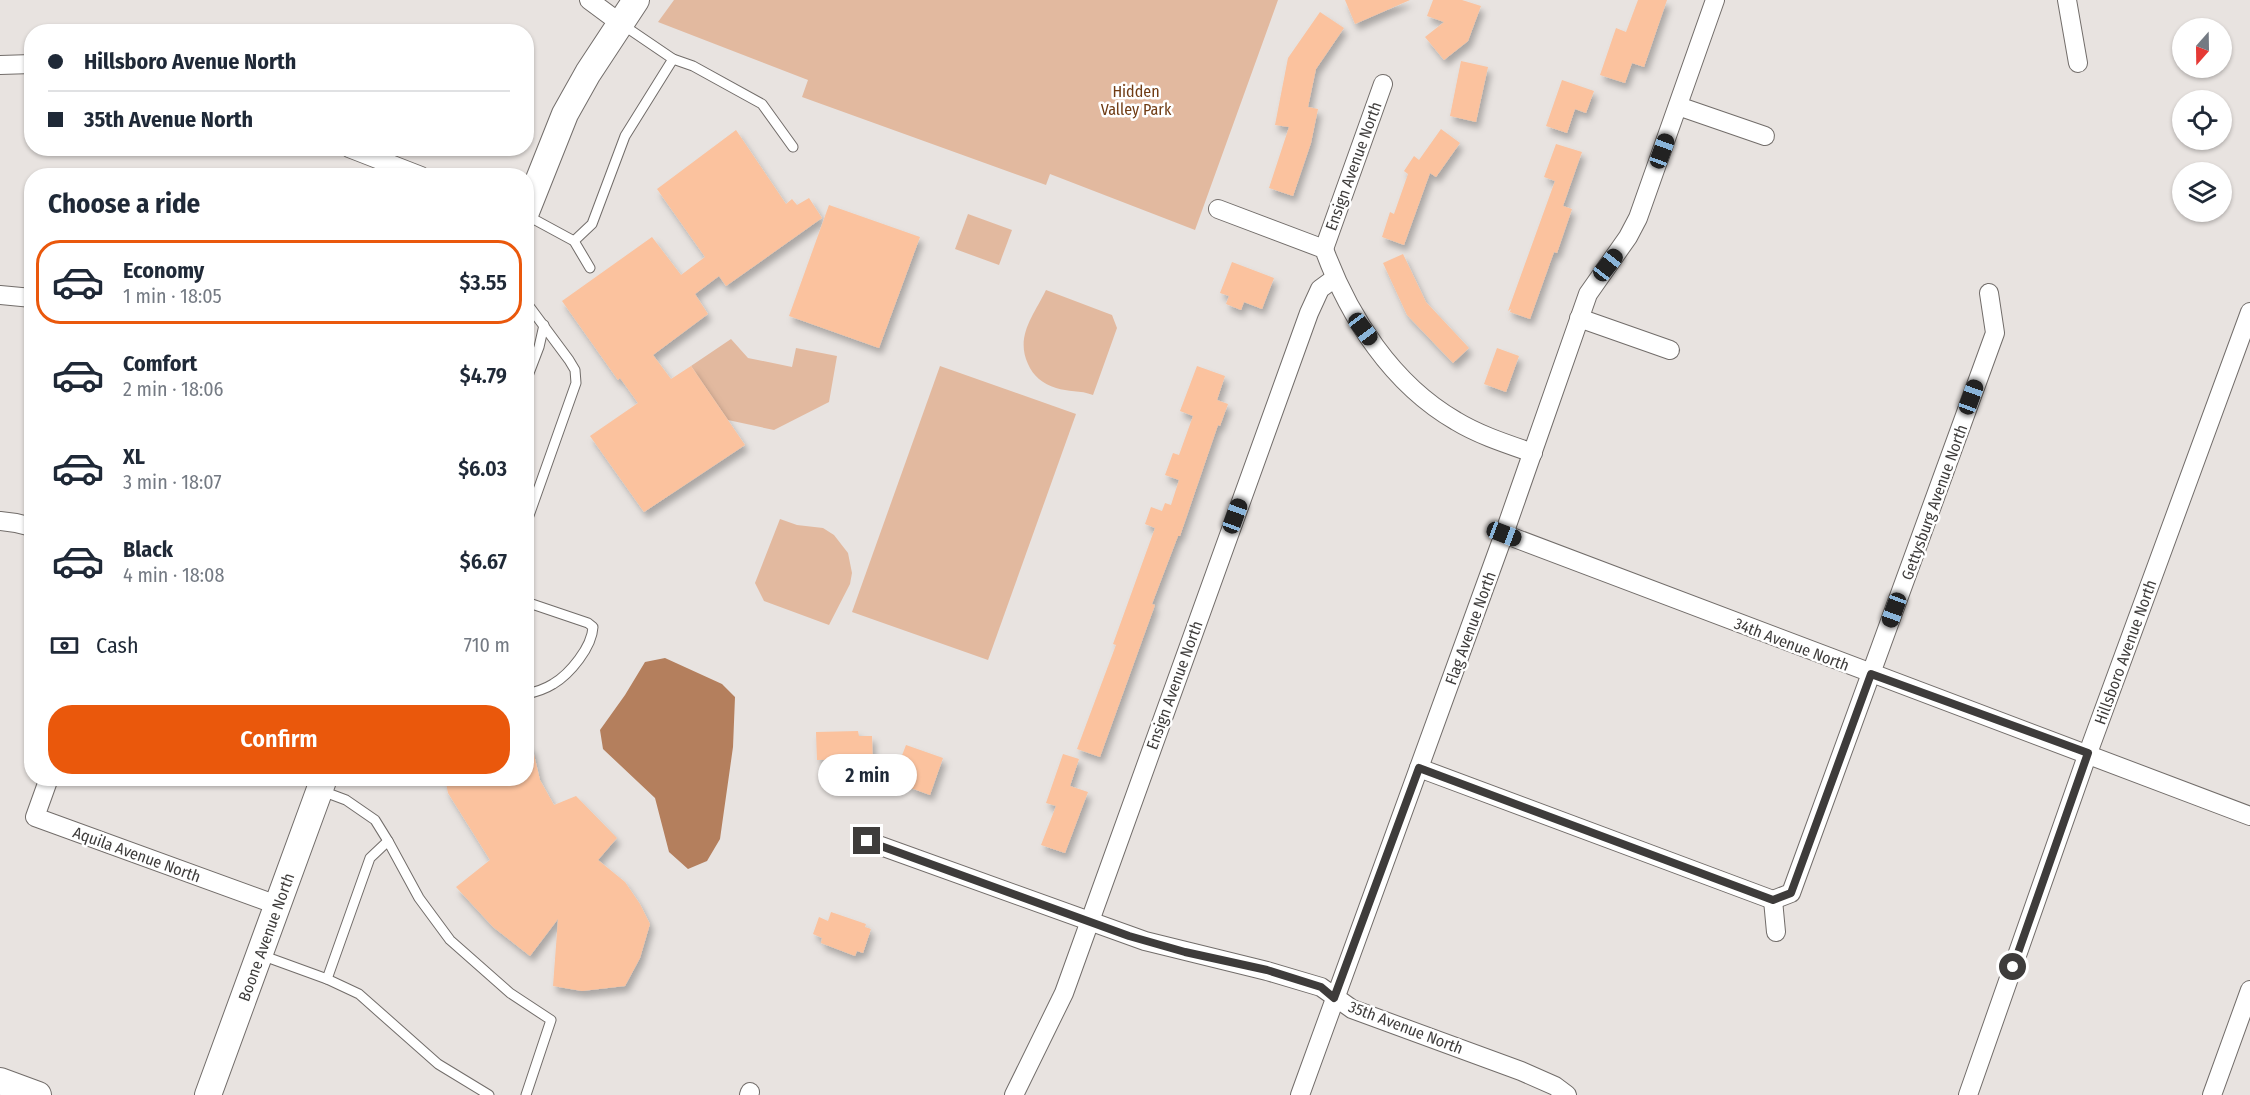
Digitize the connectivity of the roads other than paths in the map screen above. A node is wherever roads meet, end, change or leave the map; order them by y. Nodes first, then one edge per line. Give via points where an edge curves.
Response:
1 (589, 0) edge
2 (636, 0) edge
3 (1715, 0) edge
4 (2067, 0) edge
5 (620, 23) junction
6 (673, 59) junction
7 (2078, 63) dead end
8 (24, 64) edge
9 (0, 65) edge
10 (1383, 84) dead end
11 (1678, 106) junction
12 (1765, 136) dead end
13 (793, 147) dead end
14 (369, 156) edge
15 (400, 168) edge
16 (534, 193) edge
17 (1218, 209) dead end
18 (534, 218) edge
19 (574, 241) junction
20 (1324, 249) junction
21 (590, 268) dead end
22 (1335, 278) junction
23 (1989, 293) dead end
24 (0, 296) edge
25 (24, 298) edge
26 (534, 312) edge
27 (2250, 312) edge
28 (1579, 318) junction
29 (544, 325) junction
30 (1670, 350) dead end
31 (2243, 353) edge
32 (534, 360) edge
33 (1533, 453) junction
34 (534, 501) edge
35 (0, 521) edge
36 (24, 524) edge
37 (1504, 534) junction
38 (534, 605) edge
39 (1871, 674) junction
40 (534, 692) edge
41 (2088, 753) junction
42 (1419, 768) junction
43 (46, 786) edge
44 (322, 786) edge
45 (324, 786) edge
46 (2250, 816) edge
47 (388, 840) junction
48 (867, 841) dead end
49 (1773, 900) junction
50 (277, 905) junction
51 (1089, 920) junction
52 (1776, 932) dead end
53 (259, 954) junction
54 (327, 979) junction
55 (2250, 990) edge
56 (1334, 998) junction
57 (0, 1081) edge
58 (38, 1095) edge
59 (208, 1095) edge
60 (489, 1095) edge
61 (526, 1095) edge
62 (1014, 1095) edge
63 (1300, 1095) edge
64 (1567, 1095) edge
65 (1968, 1095) edge
66 (2212, 1095) edge

1 - 5 street
2 - 5 street
3 - 11 street, Flag Avenue North
4 - 7 street
5 - 6 lane
5 - 16 street via 565,114
6 - 13 lane via 762,104
6 - 19 lane via 625,136 591,224
8 - 9 street
10 - 20 street, Ensign Avenue North
11 - 12 street
11 - 28 street, Flag Avenue North via 1638,218 1588,294
14 - 15 street
17 - 20 street
18 - 19 lane
19 - 21 lane
20 - 22 street
22 - 33 street via 1363,329 1419,396 1456,422
22 - 51 street, Ensign Avenue North via 1320,290 1309,313
23 - 39 street, Gettysburg Avenue North via 1995,333
24 - 25 street
26 - 29 lane
27 - 31 street, Hillsboro Avenue North
28 - 30 street
28 - 33 street, Flag Avenue North
29 - 32 lane
29 - 34 lane via 575,370 576,383
31 - 41 street, Hillsboro Avenue North
33 - 37 street, Flag Avenue North
35 - 36 street
37 - 39 street, 34th Avenue North
37 - 42 street, Flag Avenue North
38 - 40 lane via 593,627 589,642 569,671 556,683
39 - 41 street, 34th Avenue North
39 - 49 street, Gettysburg Avenue North via 1791,893
41 - 46 street, 34th Avenue North
41 - 65 street, Hillsboro Avenue North
42 - 49 street
42 - 56 street, Flag Avenue North
43 - 50 street, Aquila Avenue North via 35,817
44 - 50 street, Boone Avenue North
45 - 47 lane via 375,820
47 - 54 lane via 370,858
47 - 61 lane via 418,898 450,940 510,993 551,1020
48 - 51 street, 35th Avenue North
49 - 52 street
50 - 53 street, Boone Avenue North
51 - 56 street, 35th Avenue North via 1145,941 1321,987
51 - 62 street, Ensign Avenue North via 1064,993
53 - 54 lane
53 - 59 street, Boone Avenue North
54 - 60 lane via 360,994 438,1064
55 - 66 street
56 - 63 street, Flag Avenue North
56 - 64 street, 35th Avenue North via 1521,1071
57 - 58 street

